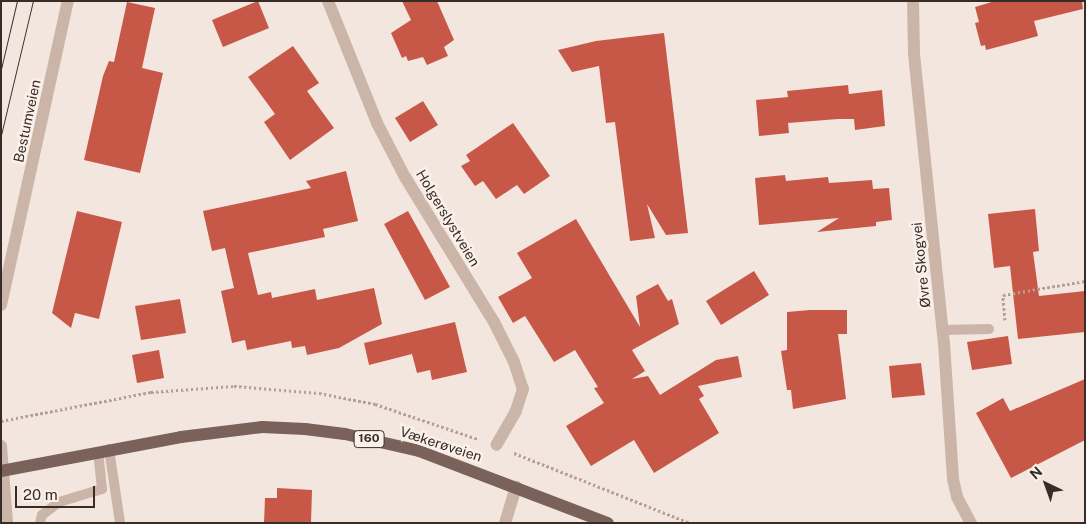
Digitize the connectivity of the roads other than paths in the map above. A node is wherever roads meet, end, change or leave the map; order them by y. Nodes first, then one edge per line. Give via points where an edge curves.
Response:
1 (68, 1) edge
2 (328, 1) edge
3 (913, 1) edge
4 (1, 306) edge
5 (989, 329) dead end
6 (943, 330) junction
7 (496, 445) dead end
8 (1, 446) edge
9 (103, 450) junction
10 (2, 471) edge
11 (516, 487) junction
12 (7, 523) edge
13 (40, 523) edge
14 (120, 523) edge
15 (505, 523) edge
16 (608, 523) edge
17 (971, 523) edge

1 - 4 street, Bestumveien
2 - 7 street, Holgerslystveien via 377,123 494,322 514,362 523,389 516,411
3 - 6 street, Øvre Skogvei via 914,54
5 - 6 lane
6 - 17 street, Øvre Skogvei via 953,479 957,497
8 - 10 street
9 - 10 main road, Vækerøveien / 160
9 - 11 main road, Vækerøveien / 160 via 234,430 305,428 394,444
9 - 13 lane via 102,489 59,502 42,515
9 - 14 lane
10 - 12 street
11 - 15 street
11 - 16 main road, Vækerøveien / 160

